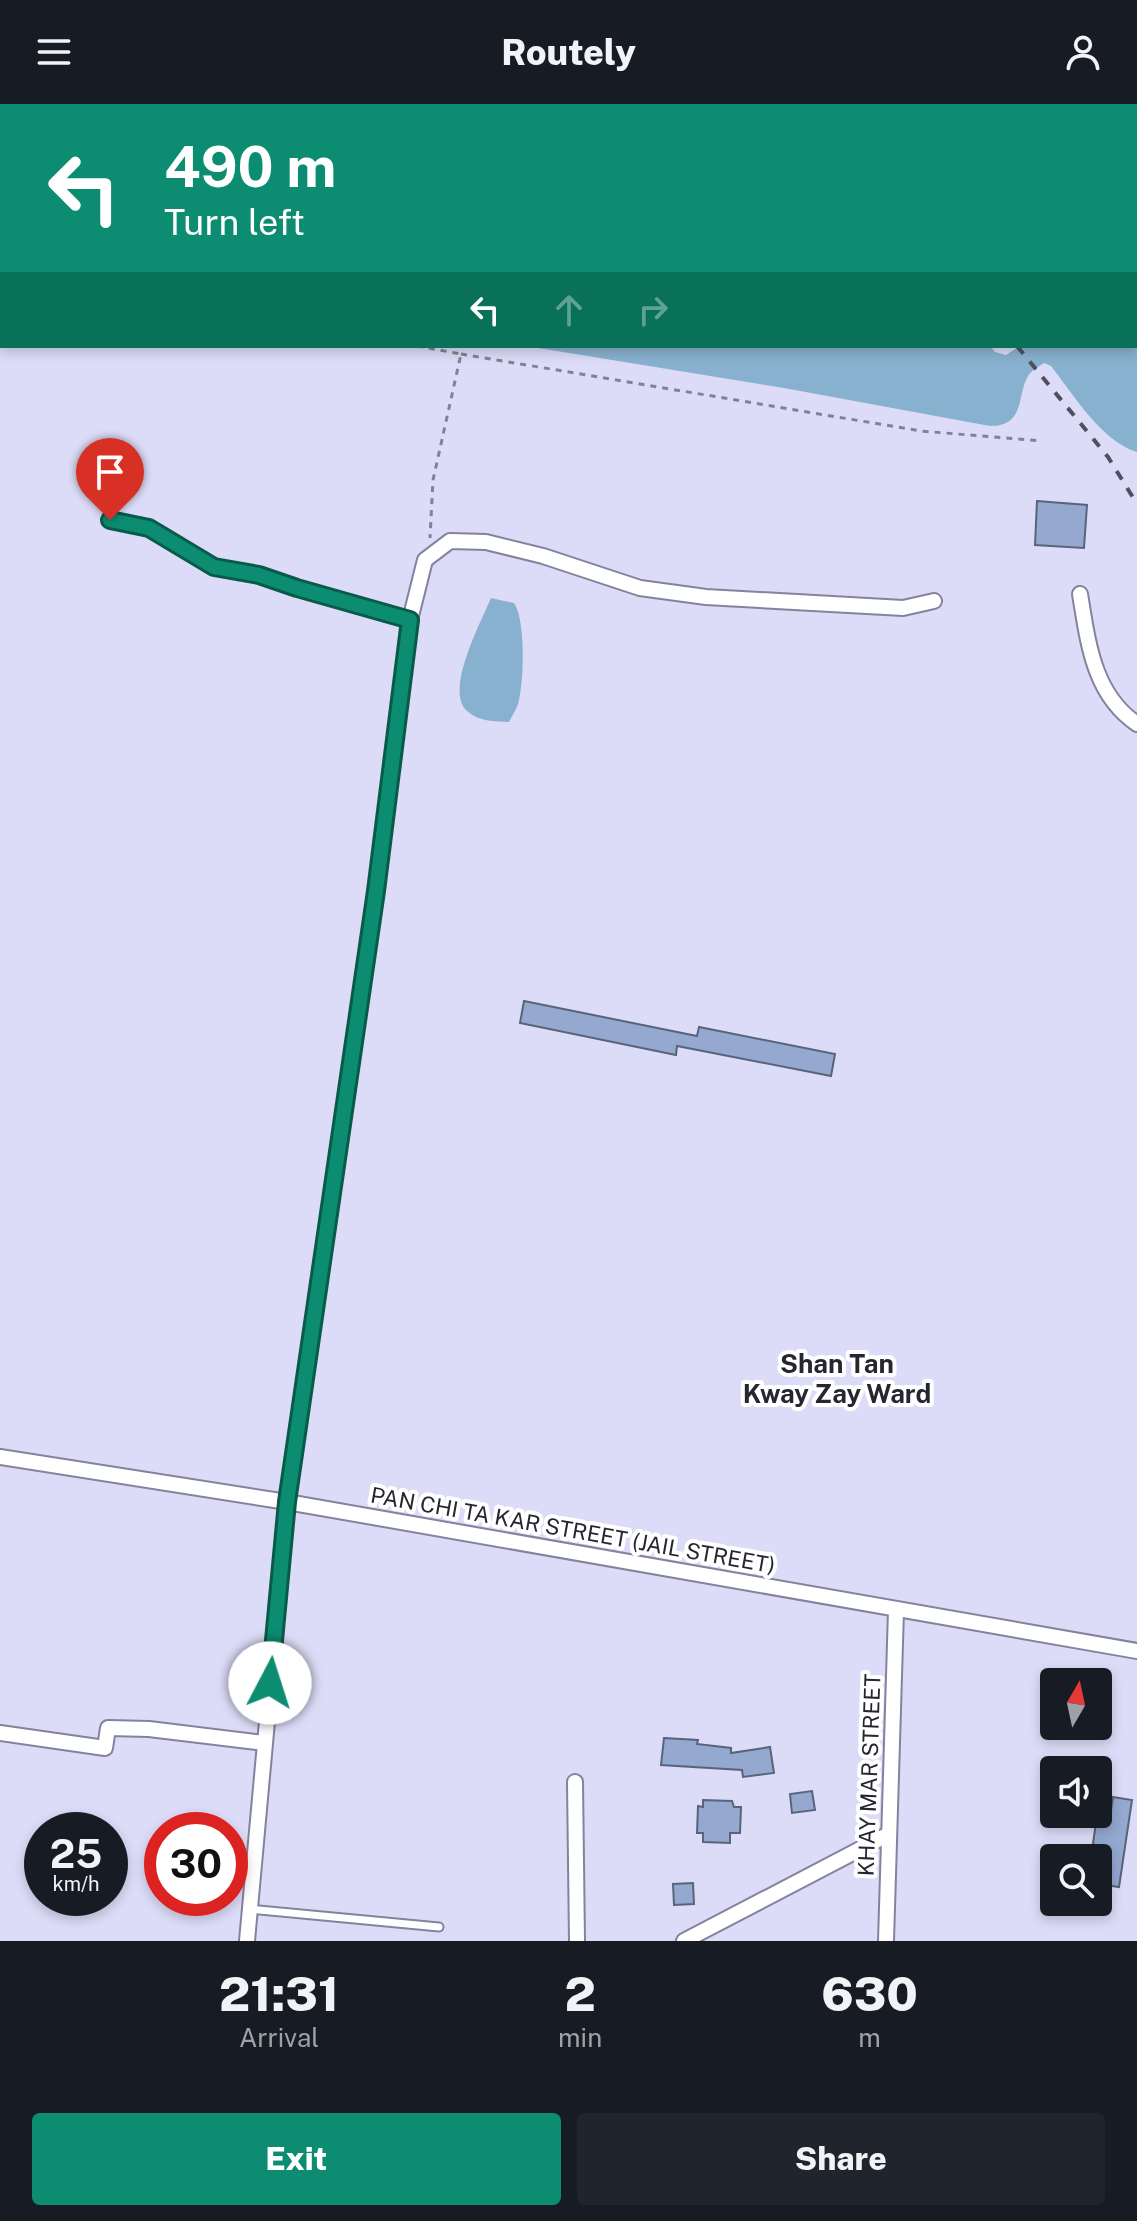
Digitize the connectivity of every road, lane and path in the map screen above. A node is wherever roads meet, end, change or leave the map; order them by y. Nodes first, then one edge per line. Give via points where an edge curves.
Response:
1 (428, 348) edge
2 (461, 354) junction
3 (1041, 441) dead end
4 (110, 520) dead end
5 (430, 556) junction
6 (1080, 594) dead end
7 (934, 601) dead end
8 (410, 620) junction
9 (1137, 724) edge
10 (0, 1457) edge
11 (287, 1502) junction
12 (896, 1610) junction
13 (1137, 1651) edge
14 (0, 1733) edge
15 (264, 1743) junction
16 (575, 1782) dead end
17 (889, 1834) junction
18 (249, 1909) junction
19 (439, 1927) dead end
20 (247, 1941) edge
21 (577, 1941) edge
22 (684, 1941) edge
23 (886, 1941) edge

1 - 2 path
2 - 3 path via 921,431
2 - 5 path via 433,480
4 - 8 street via 149,528 214,567 259,575
5 - 7 street via 450,541 486,542 640,588 706,597 903,608
5 - 8 street
6 - 9 street via 1090,655 1101,683
8 - 11 street
10 - 11 street, PAN CHI TA KAR STREET (JAIL STREET)
11 - 12 street, PAN CHI TA KAR STREET (JAIL STREET)
11 - 15 street
12 - 13 street, PAN CHI TA KAR STREET (JAIL STREET)
12 - 17 street, KHAY MAR STREET
14 - 15 street via 105,1748 108,1728
15 - 18 street
16 - 21 street
17 - 22 street
17 - 23 street, KHAY MAR STREET
18 - 19 lane
18 - 20 street

